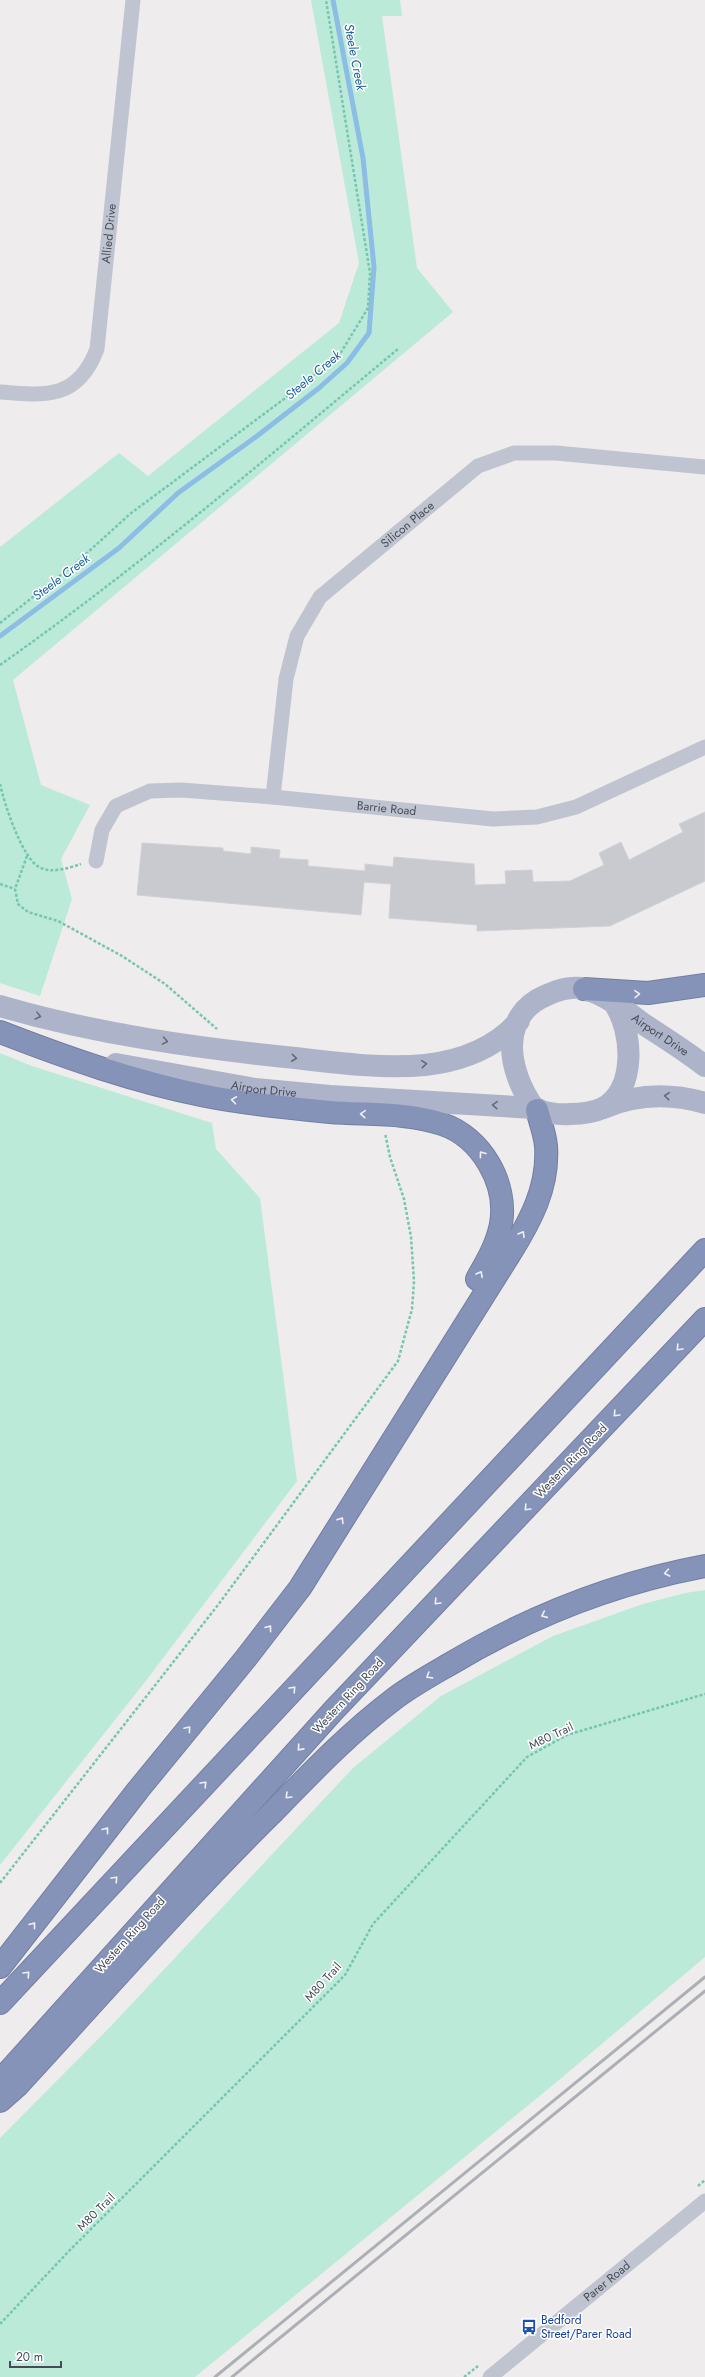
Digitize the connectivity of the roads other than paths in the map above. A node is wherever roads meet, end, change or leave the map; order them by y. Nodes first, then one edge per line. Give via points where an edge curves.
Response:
1 (133, 0) edge
2 (0, 392) edge
3 (705, 467) edge
4 (705, 747) edge
5 (273, 797) junction
6 (96, 861) road end
7 (705, 985) edge
8 (584, 989) junction
9 (614, 1003) junction
10 (0, 1006) edge
11 (519, 1021) junction
12 (0, 1032) edge
13 (705, 1066) edge
14 (705, 1103) edge
15 (602, 1108) junction
16 (535, 1109) junction
17 (705, 1250) edge
18 (705, 1319) edge
19 (396, 1433) junction
20 (705, 1566) edge
21 (0, 1967) edge
22 (0, 2003) edge
23 (0, 2081) edge
24 (0, 2101) edge
25 (705, 2201) edge
26 (490, 2377) edge

1 - 2 street, Allied Drive via 97,349 85,374 66,388 43,395
3 - 5 street, Silicon Place via 556,453 514,453 478,466 320,597 297,636 286,679
4 - 5 street, Barrie Road via 576,807 537,817 493,819
5 - 6 street, Barrie Road via 181,790 150,791 116,806 102,830
8 -> 7 highway via 642,994
8 - 9 main road
8 - 11 main road via 556,991 542,997 531,1005
9 - 13 main road, Airport Drive
9 - 15 main road via 626,1027 629,1060 617,1094
10 -> 11 main road via 115,1033 225,1050 327,1062 424,1065 481,1050 505,1035
11 - 16 main road via 512,1039 511,1053 520,1087
16 -> 12 main road, Airport Drive via 330,1096 255,1088 96,1060
19 -> 12 highway via 492,1254 498,1238 502,1211 497,1180 489,1164 468,1140 456,1130 429,1120 286,1107 205,1096 90,1066
14 -> 15 main road via 677,1097 654,1096 627,1099
15 - 16 main road via 588,1113 566,1115
19 -> 16 highway via 533,1214 540,1196 546,1161 546,1144
22 -> 17 highway
18 -> 23 highway, Western Ring Road via 333,1711
21 -> 19 highway via 300,1588
20 -> 24 highway via 658,1575 608,1589 561,1607 513,1628 473,1650 396,1698 353,1731 237,1847 17,2086
25 - 26 street, Parer Road

